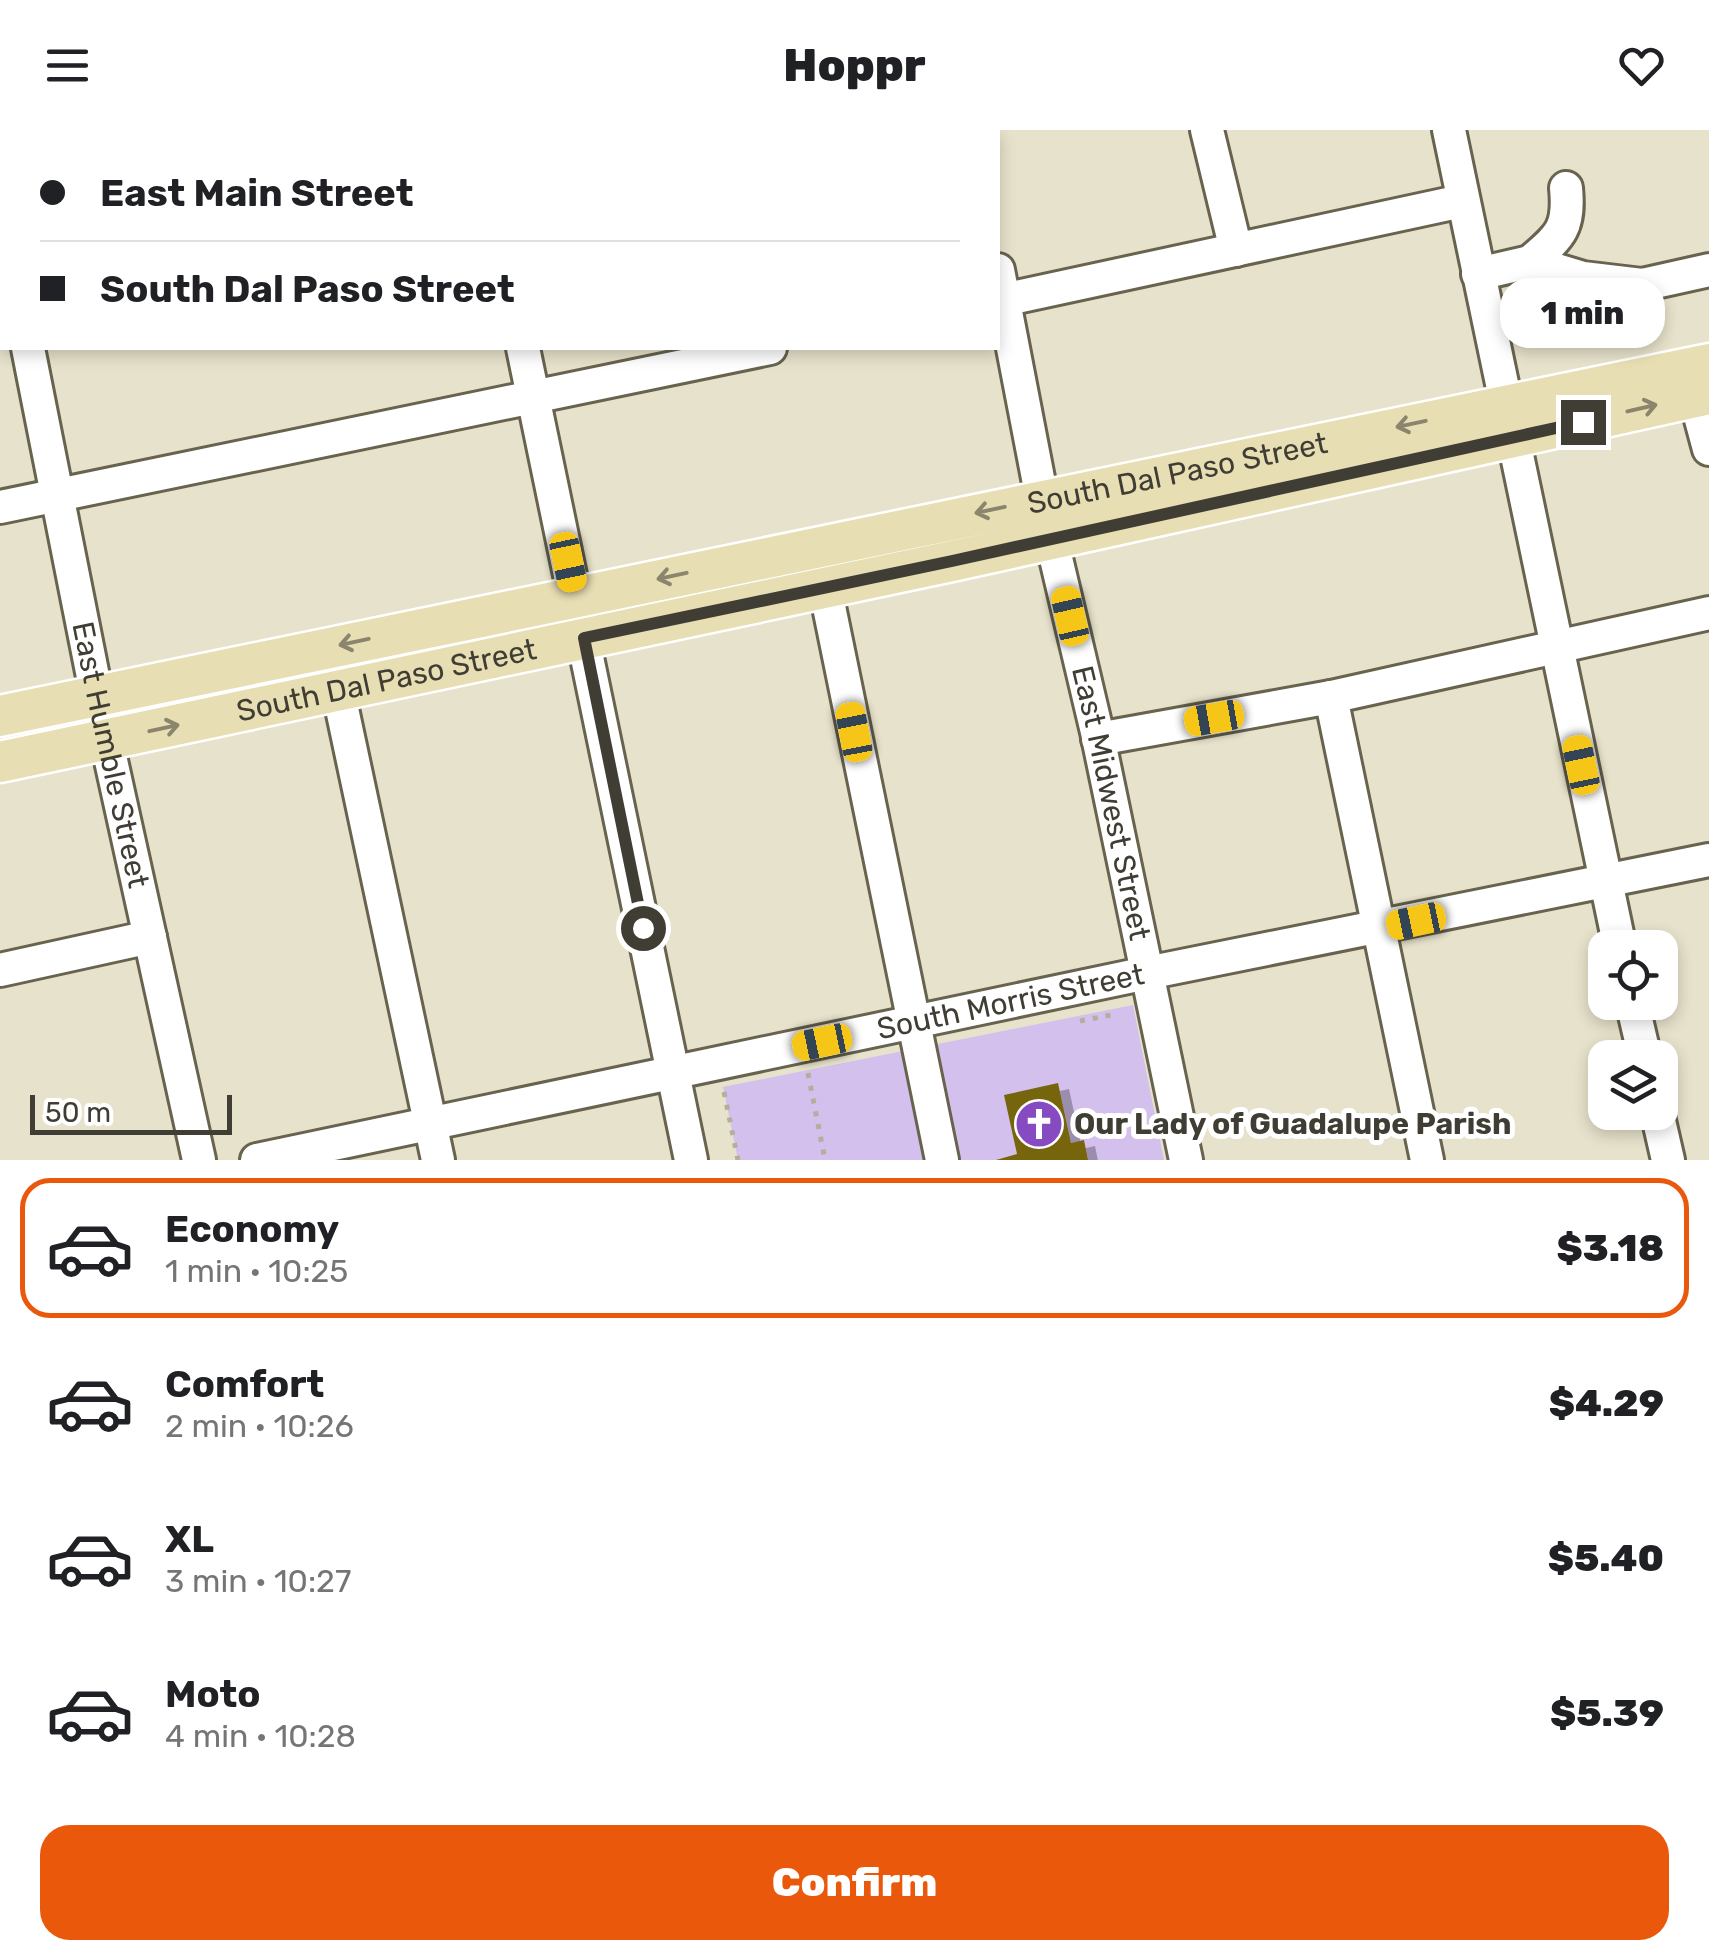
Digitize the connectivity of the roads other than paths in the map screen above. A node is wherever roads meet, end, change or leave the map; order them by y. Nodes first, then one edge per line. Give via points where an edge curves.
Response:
1 (1207, 130) edge
2 (1449, 130) edge
3 (1566, 188) dead end
4 (1462, 201) junction
5 (1236, 250) junction
6 (1530, 262) junction
7 (1709, 270) edge
8 (1478, 274) junction
9 (1000, 290) edge
10 (1000, 295) edge
11 (28, 350) edge
12 (523, 350) edge
13 (759, 350) edge
14 (1704, 385) edge
15 (533, 396) junction
16 (1510, 421) junction
17 (1709, 448) edge
18 (57, 495) junction
19 (1042, 499) junction
20 (0, 507) edge
21 (1052, 538) junction
22 (825, 587) junction
23 (575, 596) junction
24 (1709, 613) edge
25 (584, 638) junction
26 (1556, 648) junction
27 (338, 690) junction
28 (97, 697) junction
29 (1331, 697) junction
30 (0, 716) edge
31 (1098, 739) junction
32 (107, 740) junction
33 (0, 762) edge
34 (1709, 860) edge
35 (1606, 882) junction
36 (1378, 929) junction
37 (1616, 930) edge
38 (150, 937) junction
39 (0, 970) edge
40 (1146, 973) junction
41 (912, 1023) junction
42 (673, 1073) junction
43 (430, 1124) junction
44 (1661, 1130) edge
45 (199, 1160) edge
46 (256, 1160) edge
47 (438, 1160) edge
48 (691, 1160) edge
49 (942, 1160) edge
50 (1186, 1160) edge
51 (1428, 1160) edge
52 (1668, 1160) edge

1 - 5 street
2 - 4 street
3 - 6 street via 1569,216
4 - 5 street
4 - 8 street
5 - 9 street
6 - 7 street via 1622,285
6 - 8 street
8 - 16 street
10 - 19 street, East Midwest Street
11 - 18 street, East Humble Street
12 - 15 street
13 - 15 street
14 - 16 main road, South Dal Paso Street
14 - 17 street
15 - 18 street
15 - 23 street
16 -> 19 main road, South Dal Paso Street
16 - 21 main road, South Dal Paso Street
16 - 26 street
18 - 20 street
18 - 28 street, East Humble Street
19 - 21 street, East Midwest Street
19 -> 23 main road, South Dal Paso Street
21 - 22 main road, South Dal Paso Street
21 - 31 street, East Midwest Street
22 - 25 main road, South Dal Paso Street
22 - 41 street
23 - 25 street
23 -> 28 main road, South Dal Paso Street
24 - 26 street
25 - 27 main road, South Dal Paso Street
25 - 42 street
26 - 29 street
26 - 35 street
32 -> 27 main road, South Dal Paso Street
27 - 43 street
28 - 30 main road, South Dal Paso Street
28 - 32 street, East Humble Street
29 - 31 street
29 - 36 street
31 - 40 street, East Midwest Street
32 - 33 main road, South Dal Paso Street
32 - 38 street, East Humble Street
34 - 35 street, South Morris Street
35 - 36 street, South Morris Street
35 - 37 street
36 - 40 street, South Morris Street
36 - 51 street
38 - 39 street
38 - 45 street, East Humble Street
40 - 41 street, South Morris Street
40 - 50 street, East Midwest Street
41 - 42 street, South Morris Street
41 - 49 street
42 - 43 street, South Morris Street
42 - 48 street
43 - 46 street, South Morris Street
43 - 47 street
44 - 52 street

